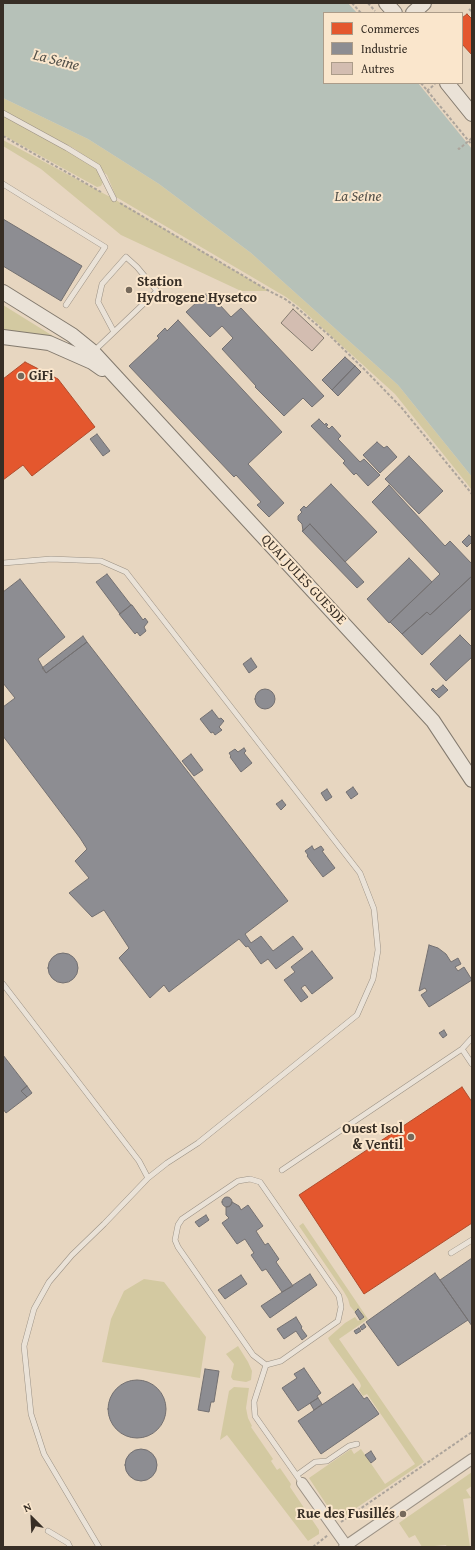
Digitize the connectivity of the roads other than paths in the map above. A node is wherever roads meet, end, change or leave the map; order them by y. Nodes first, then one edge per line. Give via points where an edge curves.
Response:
1 (424, 3) edge
2 (414, 12) edge
3 (448, 84) edge
4 (457, 84) edge
5 (472, 102) edge
6 (3, 113) edge
7 (472, 114) edge
8 (3, 184) edge
9 (114, 199) road end
10 (3, 292) edge
11 (66, 305) dead end
12 (114, 332) junction
13 (3, 337) edge
14 (93, 352) junction
15 (126, 388) junction
16 (3, 563) edge
17 (472, 780) edge
18 (3, 984) edge
19 (472, 1038) edge
20 (462, 1049) junction
21 (472, 1064) edge
22 (282, 1170) dead end
23 (148, 1178) junction
24 (472, 1240) edge
25 (450, 1253) dead end
26 (266, 1364) junction
27 (358, 1444) dead end
28 (472, 1459) edge
29 (299, 1479) junction
30 (48, 1531) dead end
31 (345, 1546) edge
32 (70, 1547) edge
33 (99, 1547) edge

1 - 2 main road
3 - 7 main road
4 - 5 main road
6 - 9 lane via 98,167
8 - 11 lane via 104,246
10 - 14 main road, QUAI JULES GUESDE via 72,335
12 - 12 lane via 157,291 126,257 102,284 98,302
12 - 14 lane
13 - 15 main road, QUAI JULES GUESDE via 49,343 92,362
14 - 15 main road, QUAI JULES GUESDE
15 - 17 main road, QUAI JULES GUESDE via 433,721
16 - 23 lane via 51,559 101,561 126,572 360,873 374,909 378,950 373,979 357,1015 198,1143
18 - 23 lane via 139,1161
19 - 20 lane
20 - 21 lane
20 - 22 lane
23 - 33 lane via 49,1282 34,1309 24,1346 31,1414 44,1454
24 - 25 lane
26 - 26 lane via 281,1361 338,1321 342,1307 339,1296 260,1182 250,1179 238,1181 182,1219 175,1240 253,1355
26 - 29 lane via 254,1402 255,1416
27 - 29 lane via 349,1446 327,1460 315,1462
28 - 31 street
29 - 31 street
30 - 32 lane via 68,1543

